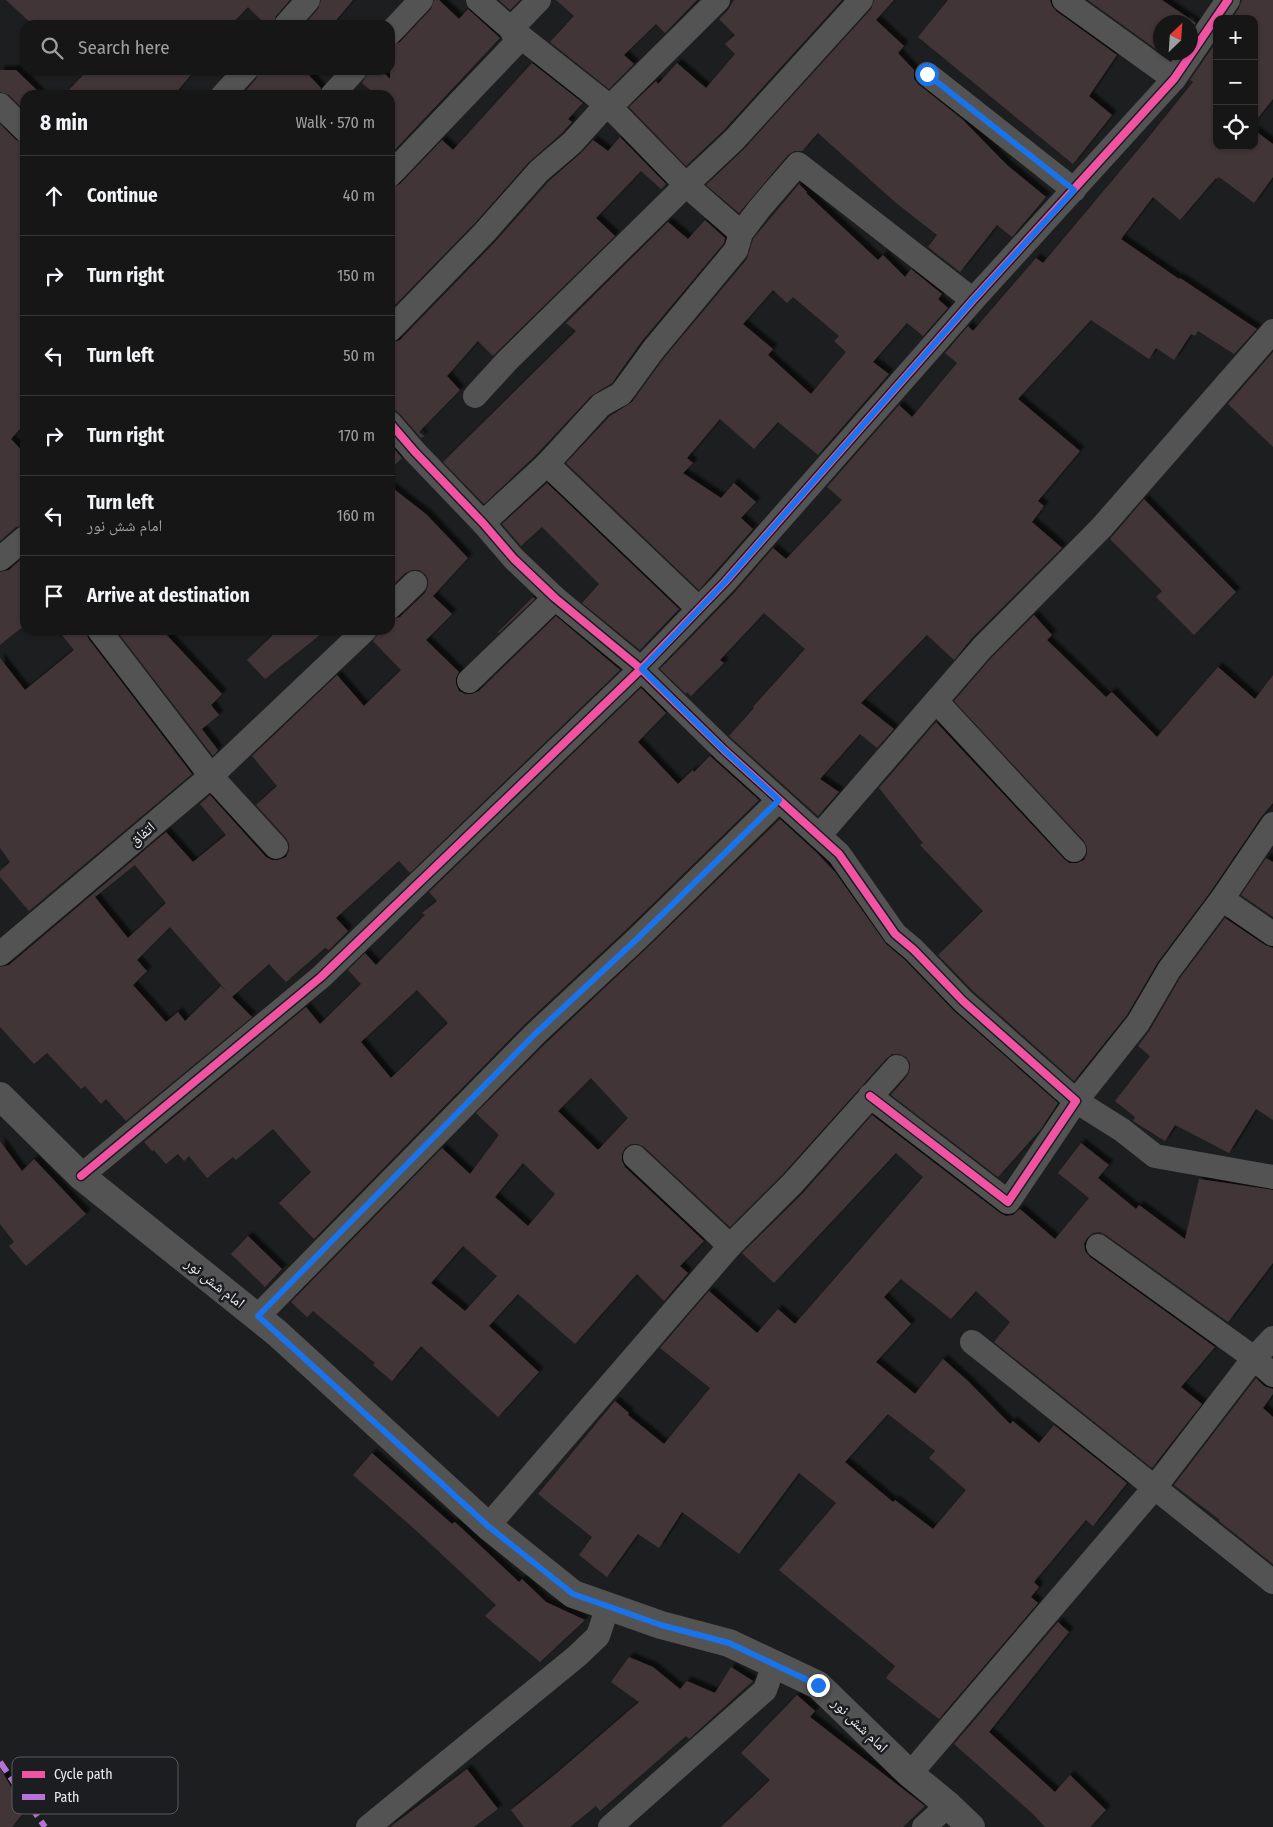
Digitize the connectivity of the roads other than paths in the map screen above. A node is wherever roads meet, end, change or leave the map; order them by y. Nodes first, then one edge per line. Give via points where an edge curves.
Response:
1 (308, 0) edge
2 (421, 0) edge
3 (478, 0) edge
4 (539, 0) edge
5 (718, 0) edge
6 (861, 0) edge
7 (1064, 0) edge
8 (1228, 0) edge
9 (290, 20) edge
10 (395, 28) edge
11 (510, 29) junction
12 (927, 74) dead end
13 (241, 75) edge
14 (351, 75) edge
15 (1174, 79) junction
16 (228, 90) edge
17 (337, 90) edge
18 (0, 105) edge
19 (610, 108) junction
20 (20, 125) edge
21 (395, 170) edge
22 (686, 184) junction
23 (1074, 190) junction
24 (741, 234) junction
25 (973, 300) junction
26 (395, 325) edge
27 (1273, 331) edge
28 (475, 396) dead end
29 (395, 429) edge
30 (547, 464) junction
31 (484, 523) junction
32 (20, 542) edge
33 (0, 559) edge
34 (415, 583) dead end
35 (555, 598) junction
36 (395, 602) edge
37 (698, 608) junction
38 (103, 635) edge
39 (361, 635) edge
40 (642, 669) junction
41 (469, 681) dead end
42 (936, 701) junction
43 (211, 776) junction
44 (779, 800) junction
45 (1273, 824) edge
46 (819, 836) junction
47 (276, 846) dead end
48 (1074, 850) dead end
49 (1222, 899) junction
50 (1273, 934) edge
51 (0, 954) edge
52 (897, 1067) dead end
53 (0, 1096) edge
54 (870, 1096) junction
55 (1076, 1101) junction
56 (635, 1157) dead end
57 (81, 1176) junction
58 (1273, 1177) edge
59 (730, 1246) junction
60 (1098, 1246) dead end
61 (258, 1316) junction
62 (1273, 1338) edge
63 (972, 1342) dead end
64 (1254, 1358) junction
65 (1273, 1375) edge
66 (1155, 1487) junction
67 (488, 1526) junction
68 (1273, 1582) edge
69 (608, 1606) junction
70 (774, 1664) junction
71 (910, 1774) junction
72 (948, 1805) junction
73 (368, 1827) edge
74 (610, 1827) edge
75 (924, 1827) edge
76 (971, 1827) edge

1 - 9 street
2 - 10 street
3 - 11 street
4 - 11 street
5 - 19 street
6 - 22 street via 734,140
7 - 15 street
8 - 15 street
11 - 19 street
11 - 21 street via 517,42
12 - 23 street
13 - 16 street
14 - 17 street
15 - 23 street
18 - 20 street
19 - 22 street
19 - 26 street via 599,113 539,171
22 - 24 street
22 - 28 street
23 - 25 street
24 - 25 street via 798,164
24 - 30 street via 736,250 621,394 601,405
25 - 37 street via 725,582
27 - 42 street via 1101,528 982,648
29 - 31 street
30 - 31 street
30 - 37 street
31 - 35 street via 514,559
32 - 33 street
34 - 36 street
35 - 40 street
35 - 41 street
37 - 40 street
38 - 43 street
39 - 43 street, اتفاق
40 - 44 street
40 - 57 street via 321,976
42 - 46 street
42 - 48 street
43 - 47 street
43 - 51 street, اتفاق
44 - 46 street
44 - 61 street via 535,1034
45 - 49 street
46 - 55 street via 839,854 895,934
49 - 50 street
49 - 55 street via 1169,970 1138,1024
52 - 54 street
53 - 57 street, امام شش نور
54 - 55 street via 1008,1202
54 - 59 street via 793,1183
55 - 58 street via 1155,1156
56 - 59 street
57 - 61 street, امام شش نور
59 - 67 street
60 - 64 street
61 - 67 street, امام شش نور
62 - 64 street
63 - 66 street
64 - 65 street
64 - 66 street
66 - 68 street
66 - 71 street
67 - 69 street, امام شش نور via 573,1594
69 - 70 street, امام شش نور via 661,1625 729,1643
69 - 73 street via 598,1636 577,1656
70 - 71 street, امام شش نور via 818,1685
70 - 74 street via 765,1690
71 - 72 street, امام شش نور
72 - 75 street
72 - 76 street, امام شش نور

